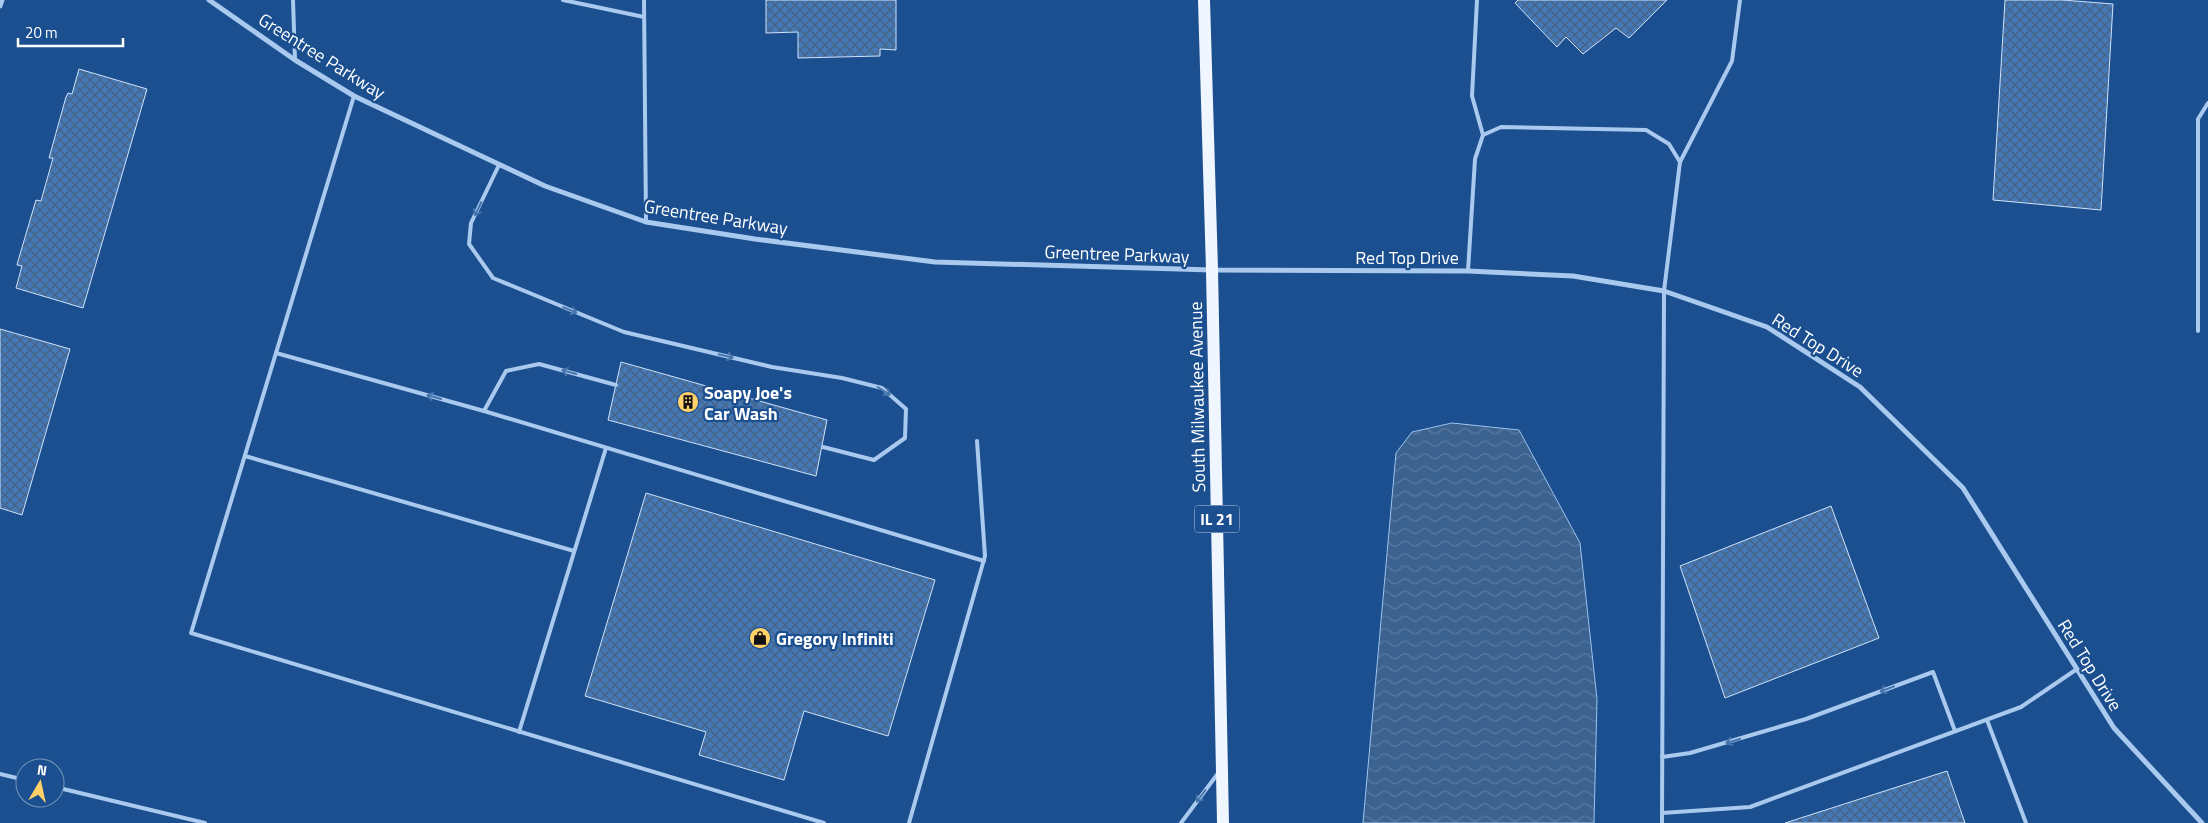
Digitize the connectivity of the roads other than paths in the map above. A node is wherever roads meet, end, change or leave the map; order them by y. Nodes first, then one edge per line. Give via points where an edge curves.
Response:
1 (2, 0) edge
2 (209, 0) edge
3 (293, 0) edge
4 (563, 0) edge
5 (644, 0) edge
6 (1204, 0) edge
7 (1477, 0) edge
8 (1740, 0) edge
9 (0, 6) edge
10 (644, 17) junction
11 (295, 60) junction
12 (354, 96) junction
13 (2208, 103) edge
14 (1483, 136) junction
15 (1680, 162) junction
16 (499, 165) junction
17 (646, 222) junction
18 (1212, 270) junction
19 (1468, 272) junction
20 (1664, 291) junction
21 (2198, 331) dead end
22 (276, 353) junction
23 (616, 385) dead end
24 (484, 411) junction
25 (978, 441) dead end
26 (823, 447) dead end
27 (606, 448) junction
28 (245, 456) junction
29 (574, 552) junction
30 (984, 561) junction
31 (2077, 669) junction
32 (1987, 720) junction
33 (1955, 731) junction
34 (519, 732) junction
35 (1662, 757) junction
36 (1222, 769) junction
37 (0, 774) edge
38 (15, 778) edge
39 (65, 789) edge
40 (1662, 813) junction
41 (205, 823) edge
42 (824, 823) edge
43 (908, 823) edge
44 (1181, 823) edge
45 (1222, 823) edge
46 (1662, 823) edge
47 (2026, 823) edge
48 (2202, 823) edge

1 - 9 street
2 - 11 street, Greentree Parkway
3 - 11 lane
4 - 10 lane
5 - 10 lane
6 - 18 main road, South Milwaukee Avenue / IL 21
7 - 14 lane via 1472,96
8 - 15 lane via 1732,61
10 - 17 lane
11 - 12 street, Greentree Parkway
12 - 16 street, Greentree Parkway
12 - 22 lane
13 - 21 lane via 2198,119
14 - 15 lane via 1501,127 1646,130 1669,144
14 - 19 lane via 1475,159
15 - 20 lane
16 - 17 street, Greentree Parkway via 545,186
16 -> 26 lane via 471,223 468,244 493,278 624,332 772,367 882,388 906,409 905,438 874,460
17 - 18 street, Greentree Parkway via 935,262
18 - 19 street, Red Top Drive
18 - 36 main road, South Milwaukee Avenue / IL 21
19 - 20 street, Red Top Drive via 1573,276
20 - 31 street, Red Top Drive via 1767,326 1860,387 1963,488
20 - 35 lane
24 -> 22 lane
22 - 28 lane
23 -> 24 lane via 539,364 506,371
24 - 27 lane
25 - 30 lane
27 - 29 lane
27 - 30 lane
28 - 29 lane
28 - 34 lane via 191,633
29 - 34 lane
30 - 43 lane
31 - 32 lane via 2022,707
31 - 48 street, Red Top Drive via 2114,728
32 - 33 lane
32 - 47 lane
33 -> 35 lane via 1932,672 1806,719 1690,753
33 - 40 lane via 1750,807
34 - 42 lane
35 - 40 lane
36 -> 44 lane
36 - 45 main road, South Milwaukee Avenue / IL 21
37 - 38 lane
39 - 41 lane
40 - 46 lane

